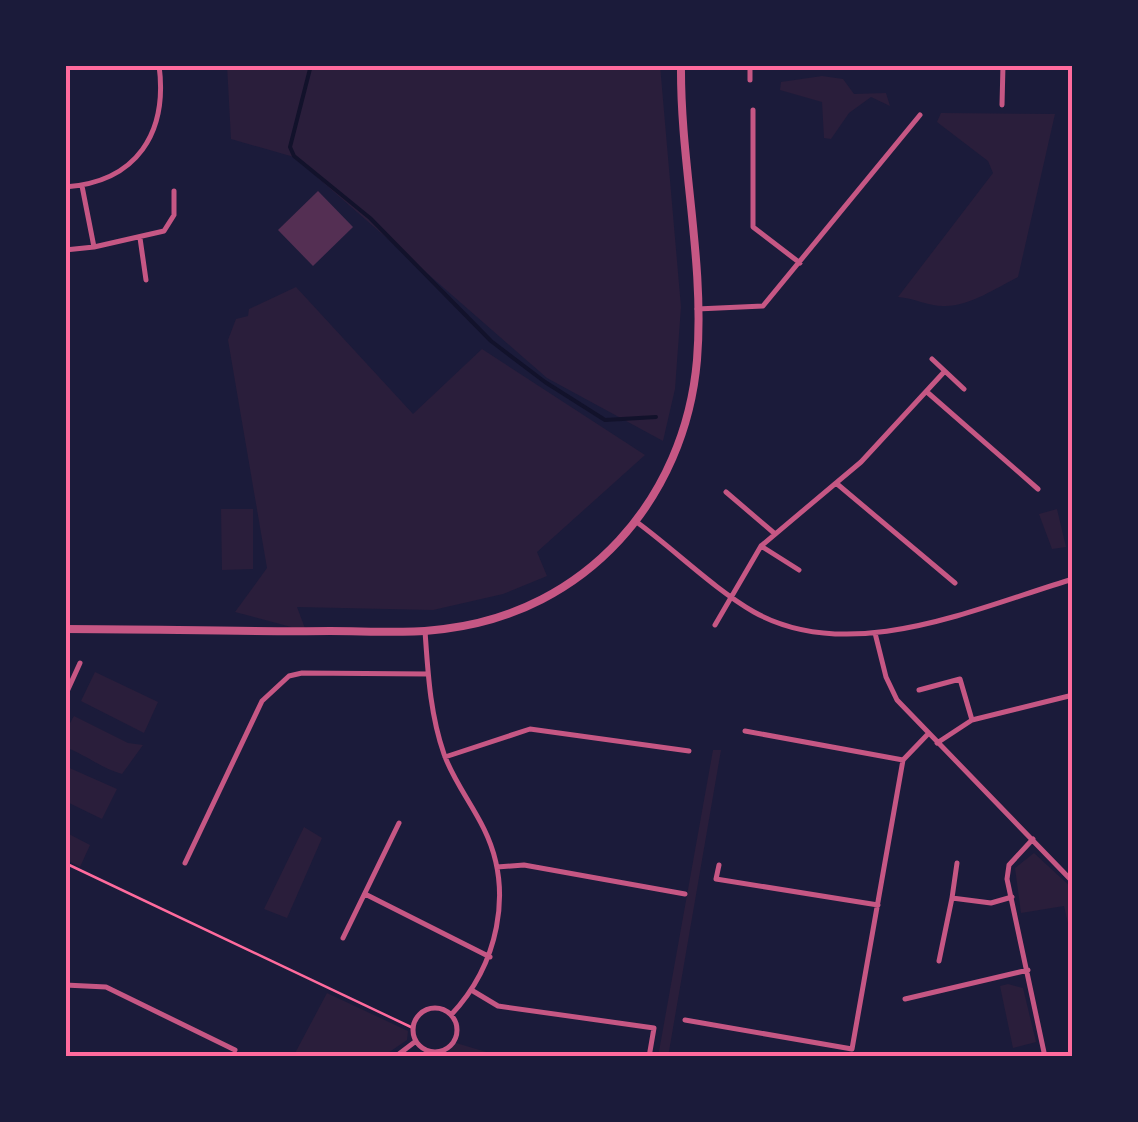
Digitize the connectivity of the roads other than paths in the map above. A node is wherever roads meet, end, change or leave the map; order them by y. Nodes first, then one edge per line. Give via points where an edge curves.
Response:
1 (126, 65) edge
2 (158, 65) edge
3 (680, 65) edge
4 (750, 65) edge
5 (1004, 65) edge
6 (114, 67) edge
7 (750, 80) dead end
8 (1002, 105) dead end
9 (753, 110) dead end
10 (920, 115) dead end
11 (82, 186) junction
12 (65, 187) edge
13 (174, 191) dead end
14 (140, 238) junction
15 (94, 247) junction
16 (65, 250) edge
17 (800, 263) junction
18 (146, 280) dead end
19 (697, 309) junction
20 (932, 360) dead end
21 (944, 372) junction
22 (964, 388) dead end
23 (926, 392) junction
24 (836, 483) junction
25 (1038, 489) dead end
26 (726, 492) dead end
27 (638, 523) junction
28 (774, 533) junction
29 (761, 546) junction
30 (799, 570) dead end
31 (1073, 579) edge
32 (955, 583) dead end
33 (731, 594) junction
34 (715, 625) dead end
35 (65, 628) edge
36 (424, 630) junction
37 (875, 632) junction
38 (80, 664) dead end
39 (428, 674) junction
40 (919, 690) dead end
41 (65, 696) edge
42 (1073, 696) edge
43 (972, 720) junction
44 (744, 732) dead end
45 (927, 735) junction
46 (937, 744) junction
47 (689, 751) dead end
48 (445, 757) junction
49 (903, 760) junction
50 (400, 823) dead end
51 (1033, 839) junction
52 (184, 862) dead end
53 (957, 863) dead end
54 (719, 865) dead end
55 (498, 867) junction
56 (1073, 882) edge
57 (364, 894) junction
58 (685, 894) dead end
59 (1012, 897) junction
60 (952, 898) junction
61 (878, 906) junction
62 (343, 938) dead end
63 (490, 957) junction
64 (939, 961) dead end
65 (1028, 970) junction
66 (65, 985) edge
67 (473, 991) junction
68 (905, 999) dead end
69 (451, 1015) junction
70 (685, 1020) dead end
71 (416, 1041) junction
72 (235, 1050) dead end
73 (395, 1057) edge
74 (649, 1057) edge
75 (1045, 1057) edge

1 - 6 street
2 - 11 street via 162,104 149,141 124,167
3 - 19 street
4 - 7 street
5 - 8 street
9 - 17 street via 753,227
10 - 17 street
11 - 12 street
11 - 15 street
13 - 14 street via 172,224
14 - 15 street
14 - 18 street
15 - 16 street
17 - 19 street via 764,306
19 - 27 street via 697,359 682,438
20 - 21 street
21 - 22 street
21 - 23 street
23 - 24 street
23 - 25 street
24 - 28 street
24 - 32 street
26 - 28 street
27 - 33 street
27 - 36 street via 600,560 541,597 466,624
28 - 29 street
29 - 30 street
29 - 33 street
31 - 37 street
33 - 34 street
33 - 37 street via 790,627 830,636
35 - 36 street
36 - 39 street
37 - 45 street via 890,688
38 - 41 street
39 - 48 street
39 - 52 street via 302,673 280,683 262,700
40 - 43 street via 960,679
42 - 43 street
43 - 46 street
44 - 49 street
45 - 46 street
45 - 49 street
46 - 51 street
47 - 48 street via 530,729
48 - 55 street
49 - 61 street
50 - 57 street
51 - 56 street
51 - 59 street via 1008,865
53 - 60 street
54 - 61 street via 716,879
55 - 58 street via 524,865
55 - 63 street via 500,904
57 - 62 street
57 - 63 street
59 - 60 street via 991,903
59 - 65 street
60 - 64 street
61 - 70 street via 852,1050
63 - 67 street
65 - 68 street
65 - 75 street
66 - 72 street via 106,987
67 - 69 street
67 - 74 street via 498,1006 654,1028
69 - 71 street via 431,1008 418,1015
69 - 71 street via 456,1032 446,1048 426,1050
71 - 73 street

